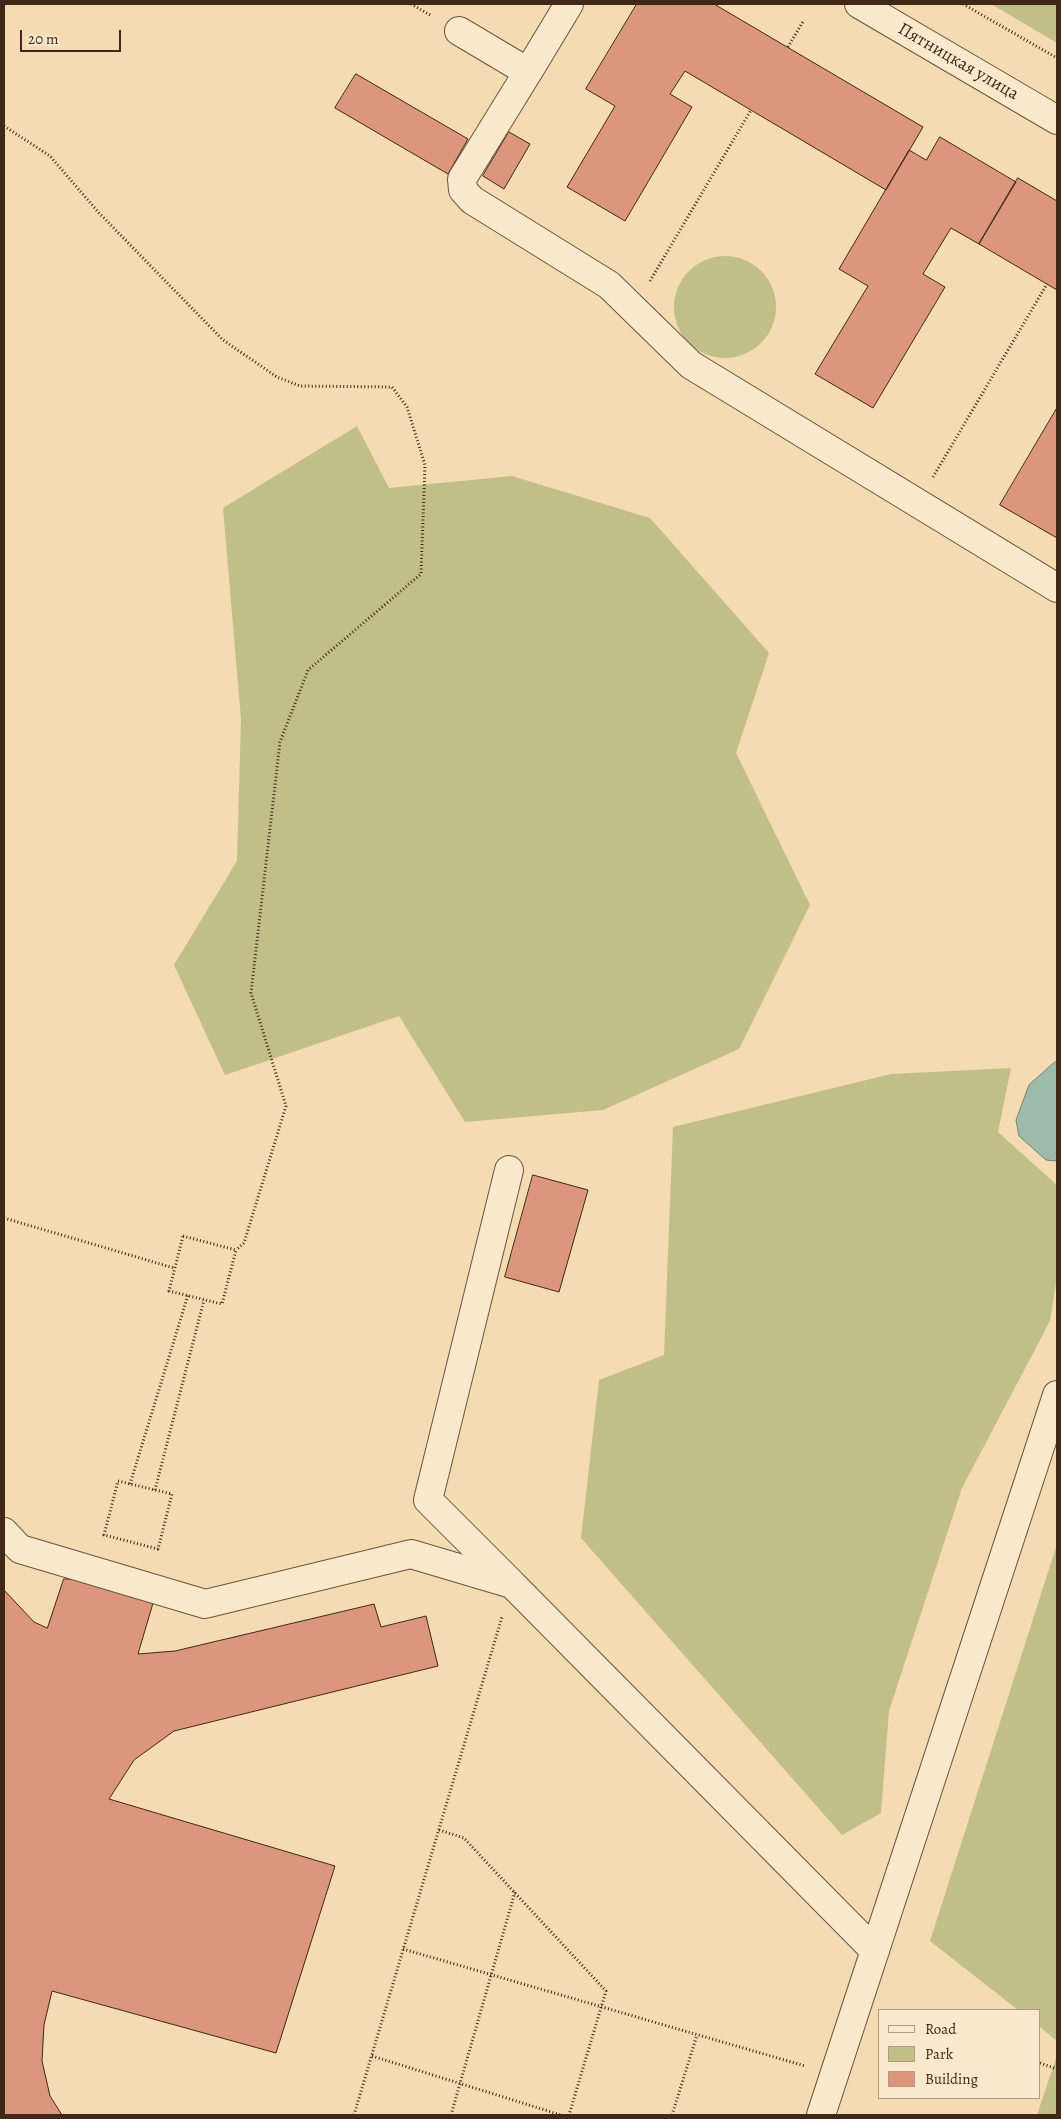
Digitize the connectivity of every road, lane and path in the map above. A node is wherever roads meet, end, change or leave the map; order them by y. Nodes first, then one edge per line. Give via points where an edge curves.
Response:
1 (569, 4) edge
2 (858, 4) edge
3 (964, 4) edge
4 (804, 20) dead end
5 (459, 31) dead end
6 (788, 47) dead end
7 (1057, 58) edge
8 (528, 72) junction
9 (751, 110) dead end
10 (1057, 120) edge
11 (4, 126) edge
12 (1047, 284) dead end
13 (634, 309) junction
14 (917, 503) junction
15 (1057, 588) edge
16 (509, 1170) dead end
17 (4, 1218) edge
18 (236, 1250) junction
19 (174, 1268) junction
20 (188, 1295) junction
21 (204, 1300) junction
22 (1057, 1395) edge
23 (130, 1484) junction
24 (155, 1490) junction
25 (4, 1532) edge
26 (512, 1584) junction
27 (439, 1830) junction
28 (515, 1892) junction
29 (403, 1949) junction
30 (875, 1951) junction
31 (491, 1975) junction
32 (603, 2008) junction
33 (697, 2035) junction
34 (372, 2056) junction
35 (1041, 2063) edge
36 (1057, 2069) edge
37 (835, 2075) junction
38 (460, 2084) junction
39 (354, 2115) edge
40 (451, 2115) edge
41 (561, 2115) edge
42 (569, 2115) edge
43 (672, 2115) edge
44 (822, 2115) edge

1 - 8 street
2 - 10 street, Пятницкая улица
3 - 7 path
4 - 6 path
5 - 8 street
8 - 13 street via 465,161 463,190 472,200 610,285
9 - 13 path
11 - 18 path via 50,156 99,213 223,340 276,377 300,386 392,387 407,406 425,465 421,574 308,670 280,742 251,992 286,1106 244,1243
12 - 14 path
13 - 14 street via 691,365
14 - 15 street
16 - 26 street via 428,1500
17 - 19 path
18 - 19 path via 183,1236
18 - 21 path via 222,1304
19 - 20 path via 169,1291
20 - 21 path
20 - 23 path
21 - 24 path
22 - 30 street
23 - 24 path
23 - 24 path via 118,1481 104,1535 158,1549 172,1494
25 - 26 street via 20,1549 205,1604 410,1554
26 - 27 path
26 - 30 street
27 - 28 path via 464,1838
27 - 29 path
28 - 31 path
28 - 32 path via 606,1991
29 - 31 path
29 - 34 path
30 - 37 street
31 - 32 path
31 - 38 path
32 - 33 path
32 - 42 path
33 - 37 path
33 - 43 path
34 - 38 path
34 - 39 path
35 - 36 path
37 - 44 street
38 - 40 path
38 - 41 path

